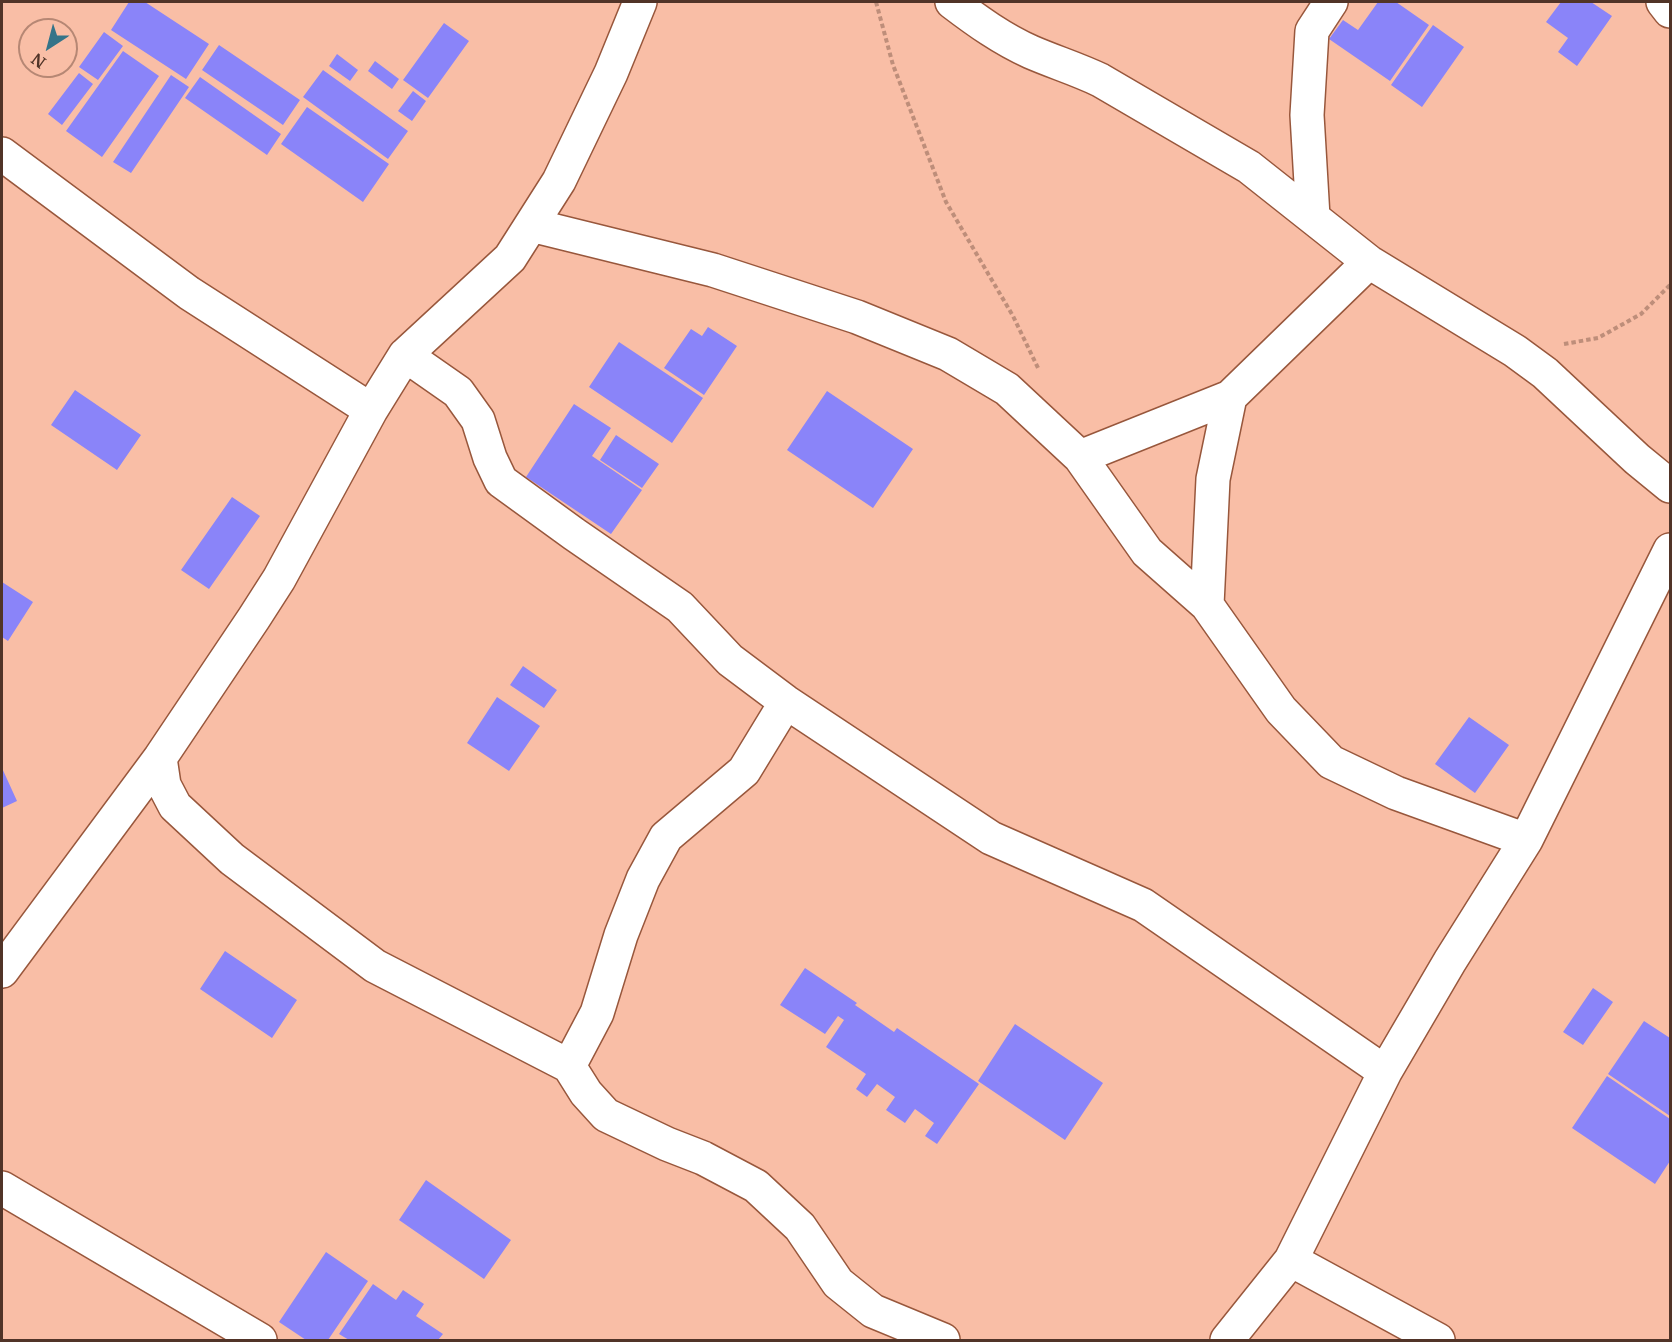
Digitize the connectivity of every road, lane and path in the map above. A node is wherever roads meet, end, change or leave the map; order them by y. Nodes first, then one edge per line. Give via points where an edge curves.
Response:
1 (640, 2) edge
2 (876, 2) edge
3 (952, 2) edge
4 (1331, 2) edge
5 (1663, 2) edge
6 (1671, 11) edge
7 (2, 154) edge
8 (1313, 218) junction
9 (531, 225) junction
10 (1369, 262) junction
11 (1671, 285) edge
12 (1515, 351) junction
13 (405, 355) junction
14 (1042, 377) dead end
15 (1230, 397) junction
16 (370, 410) junction
17 (1080, 457) junction
18 (1671, 486) edge
19 (1671, 550) edge
20 (1207, 605) junction
21 (786, 702) junction
22 (160, 759) junction
23 (1526, 840) junction
24 (2, 971) edge
25 (569, 1066) junction
26 (1385, 1072) junction
27 (2, 1188) edge
28 (1292, 1260) junction
29 (260, 1341) edge
30 (943, 1341) edge
31 (1227, 1341) edge
32 (1438, 1341) edge

1 - 9 street via 611,73 559,180
2 - 14 path via 893,65 946,202 1013,316
3 - 8 street via 1002,38 1079,69 1249,167
4 - 8 street via 1312,31 1307,115
5 - 6 street
7 - 16 street via 189,293
8 - 10 street
9 - 13 street via 510,258
9 - 17 street via 713,270 857,317 948,354 1007,389
10 - 12 street
10 - 15 street
11 - 12 path via 1641,314 1598,338
12 - 18 street
13 - 16 street
13 - 21 street via 458,392 478,420 501,481 680,608 730,660
15 - 17 street
15 - 20 street via 1213,479
16 - 22 street via 279,579
17 - 20 street via 1147,552
19 - 23 street
20 - 23 street via 1281,710 1331,762 1396,793
21 - 25 street via 744,771 666,837 643,879 621,935 597,1013
21 - 26 street via 991,838 1143,905
22 - 24 street
22 - 25 street via 164,784 176,806 232,859 375,966
23 - 26 street
25 - 30 street via 606,1115 756,1186 800,1227 838,1283 873,1311
26 - 28 street
27 - 29 street
28 - 31 street
28 - 32 street

